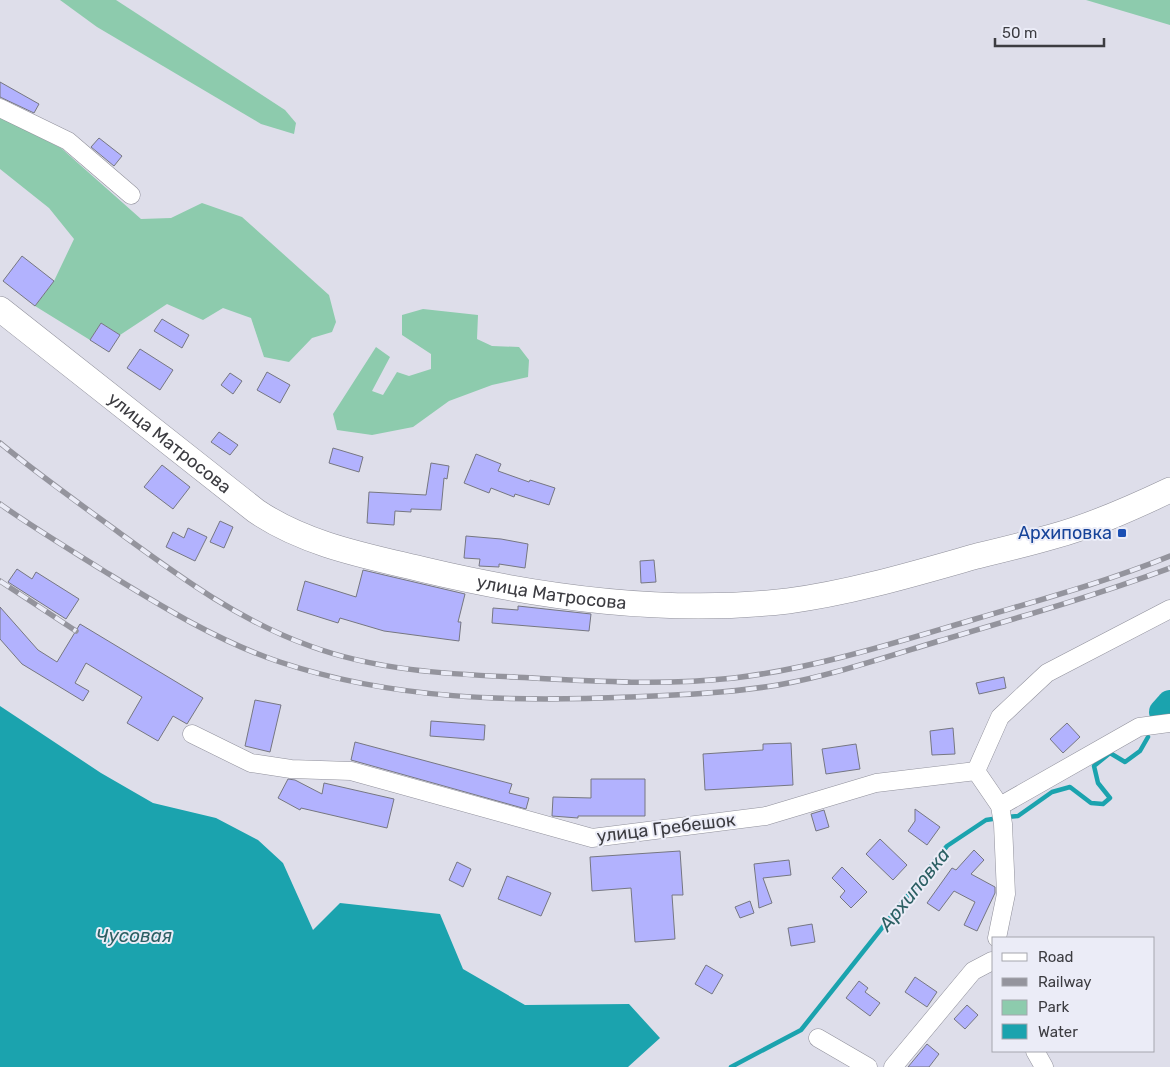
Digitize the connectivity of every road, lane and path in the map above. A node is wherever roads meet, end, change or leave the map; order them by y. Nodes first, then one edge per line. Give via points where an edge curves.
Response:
1 (0, 108) edge
2 (131, 195) dead end
3 (0, 309) edge
4 (1170, 490) edge
5 (1170, 610) edge
6 (1170, 723) edge
7 (192, 734) dead end
8 (976, 772) junction
9 (1000, 806) junction
10 (997, 937) edge
11 (992, 961) edge
12 (818, 1038) dead end
13 (1036, 1052) edge
14 (868, 1067) edge
15 (893, 1067) edge
16 (1044, 1067) edge

1 - 2 street via 68,141
3 - 4 street, улица Матросова via 274,523 328,545 367,556 537,592 643,604 723,605 789,601 902,577 1053,537 1135,507
5 - 8 street via 1047,673 1000,717
6 - 9 street via 1139,728
7 - 8 street, улица Гребешок via 252,763 291,769 351,771 592,838 766,816 876,783
8 - 9 street
9 - 10 street via 1006,894
11 - 15 street via 973,971
12 - 14 street
13 - 16 street

